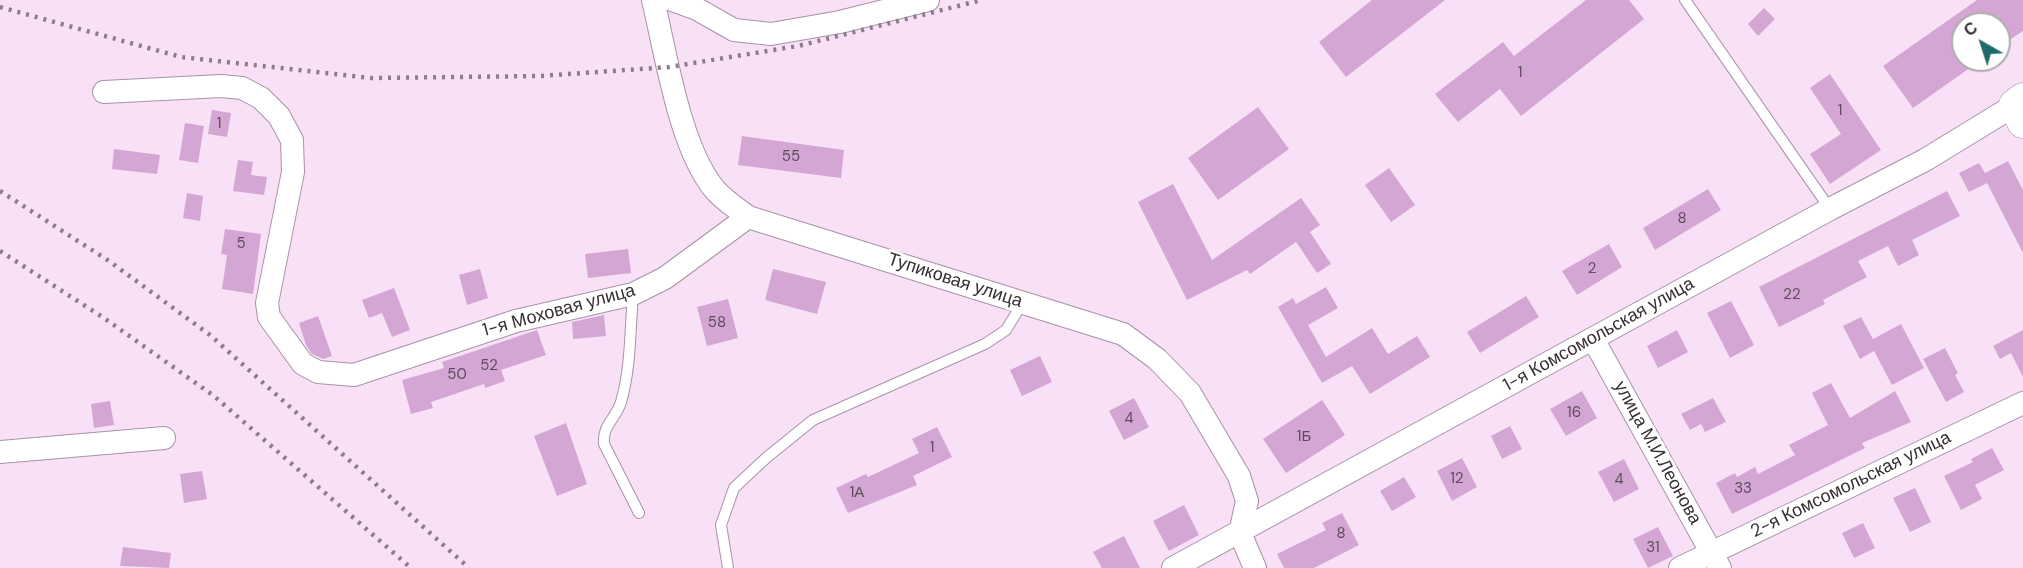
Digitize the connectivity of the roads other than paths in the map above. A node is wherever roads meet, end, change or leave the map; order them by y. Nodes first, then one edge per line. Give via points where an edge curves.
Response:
1 (653, 0) edge
2 (672, 0) edge
3 (928, 0) edge
4 (1685, 0) edge
5 (104, 92) dead end
6 (2020, 108) edge
7 (1830, 209) junction
8 (748, 217) junction
9 (633, 294) junction
10 (1023, 302) junction
11 (1593, 339) junction
12 (2023, 403) edge
13 (164, 438) dead end
14 (0, 452) edge
15 (639, 513) dead end
16 (1240, 533) junction
17 (1716, 560) edge
18 (728, 568) edge
19 (1173, 568) edge
20 (1256, 568) edge
21 (1680, 568) edge

1 - 8 street, Тупиковая улица via 694,156 716,191
2 - 3 street via 734,30 771,34
4 - 7 lane
5 - 9 street, 1-я Моховая улица via 242,88 261,98 279,116 292,140 293,172 267,303 269,317 303,364 318,372 354,375 516,321
6 - 7 street, 1-я Комсомольская улица
7 - 11 street, 1-я Комсомольская улица
8 - 9 street, 1-я Моховая улица via 665,278
8 - 10 street, Тупиковая улица
9 - 15 lane via 621,405 603,434 604,444
10 - 16 street, Тупиковая улица via 1123,334 1157,358 1190,393 1239,476 1247,501
10 - 18 lane via 1006,330 985,344 813,420 766,458 734,488 721,525
11 - 16 street, 1-я Комсомольская улица
11 - 17 street, улица М.И.Леонова
12 - 17 street, 2-я Комсомольская улица
13 - 14 street
16 - 19 street, 1-я Комсомольская улица
16 - 20 street
17 - 21 street, 2-я Комсомольская улица

